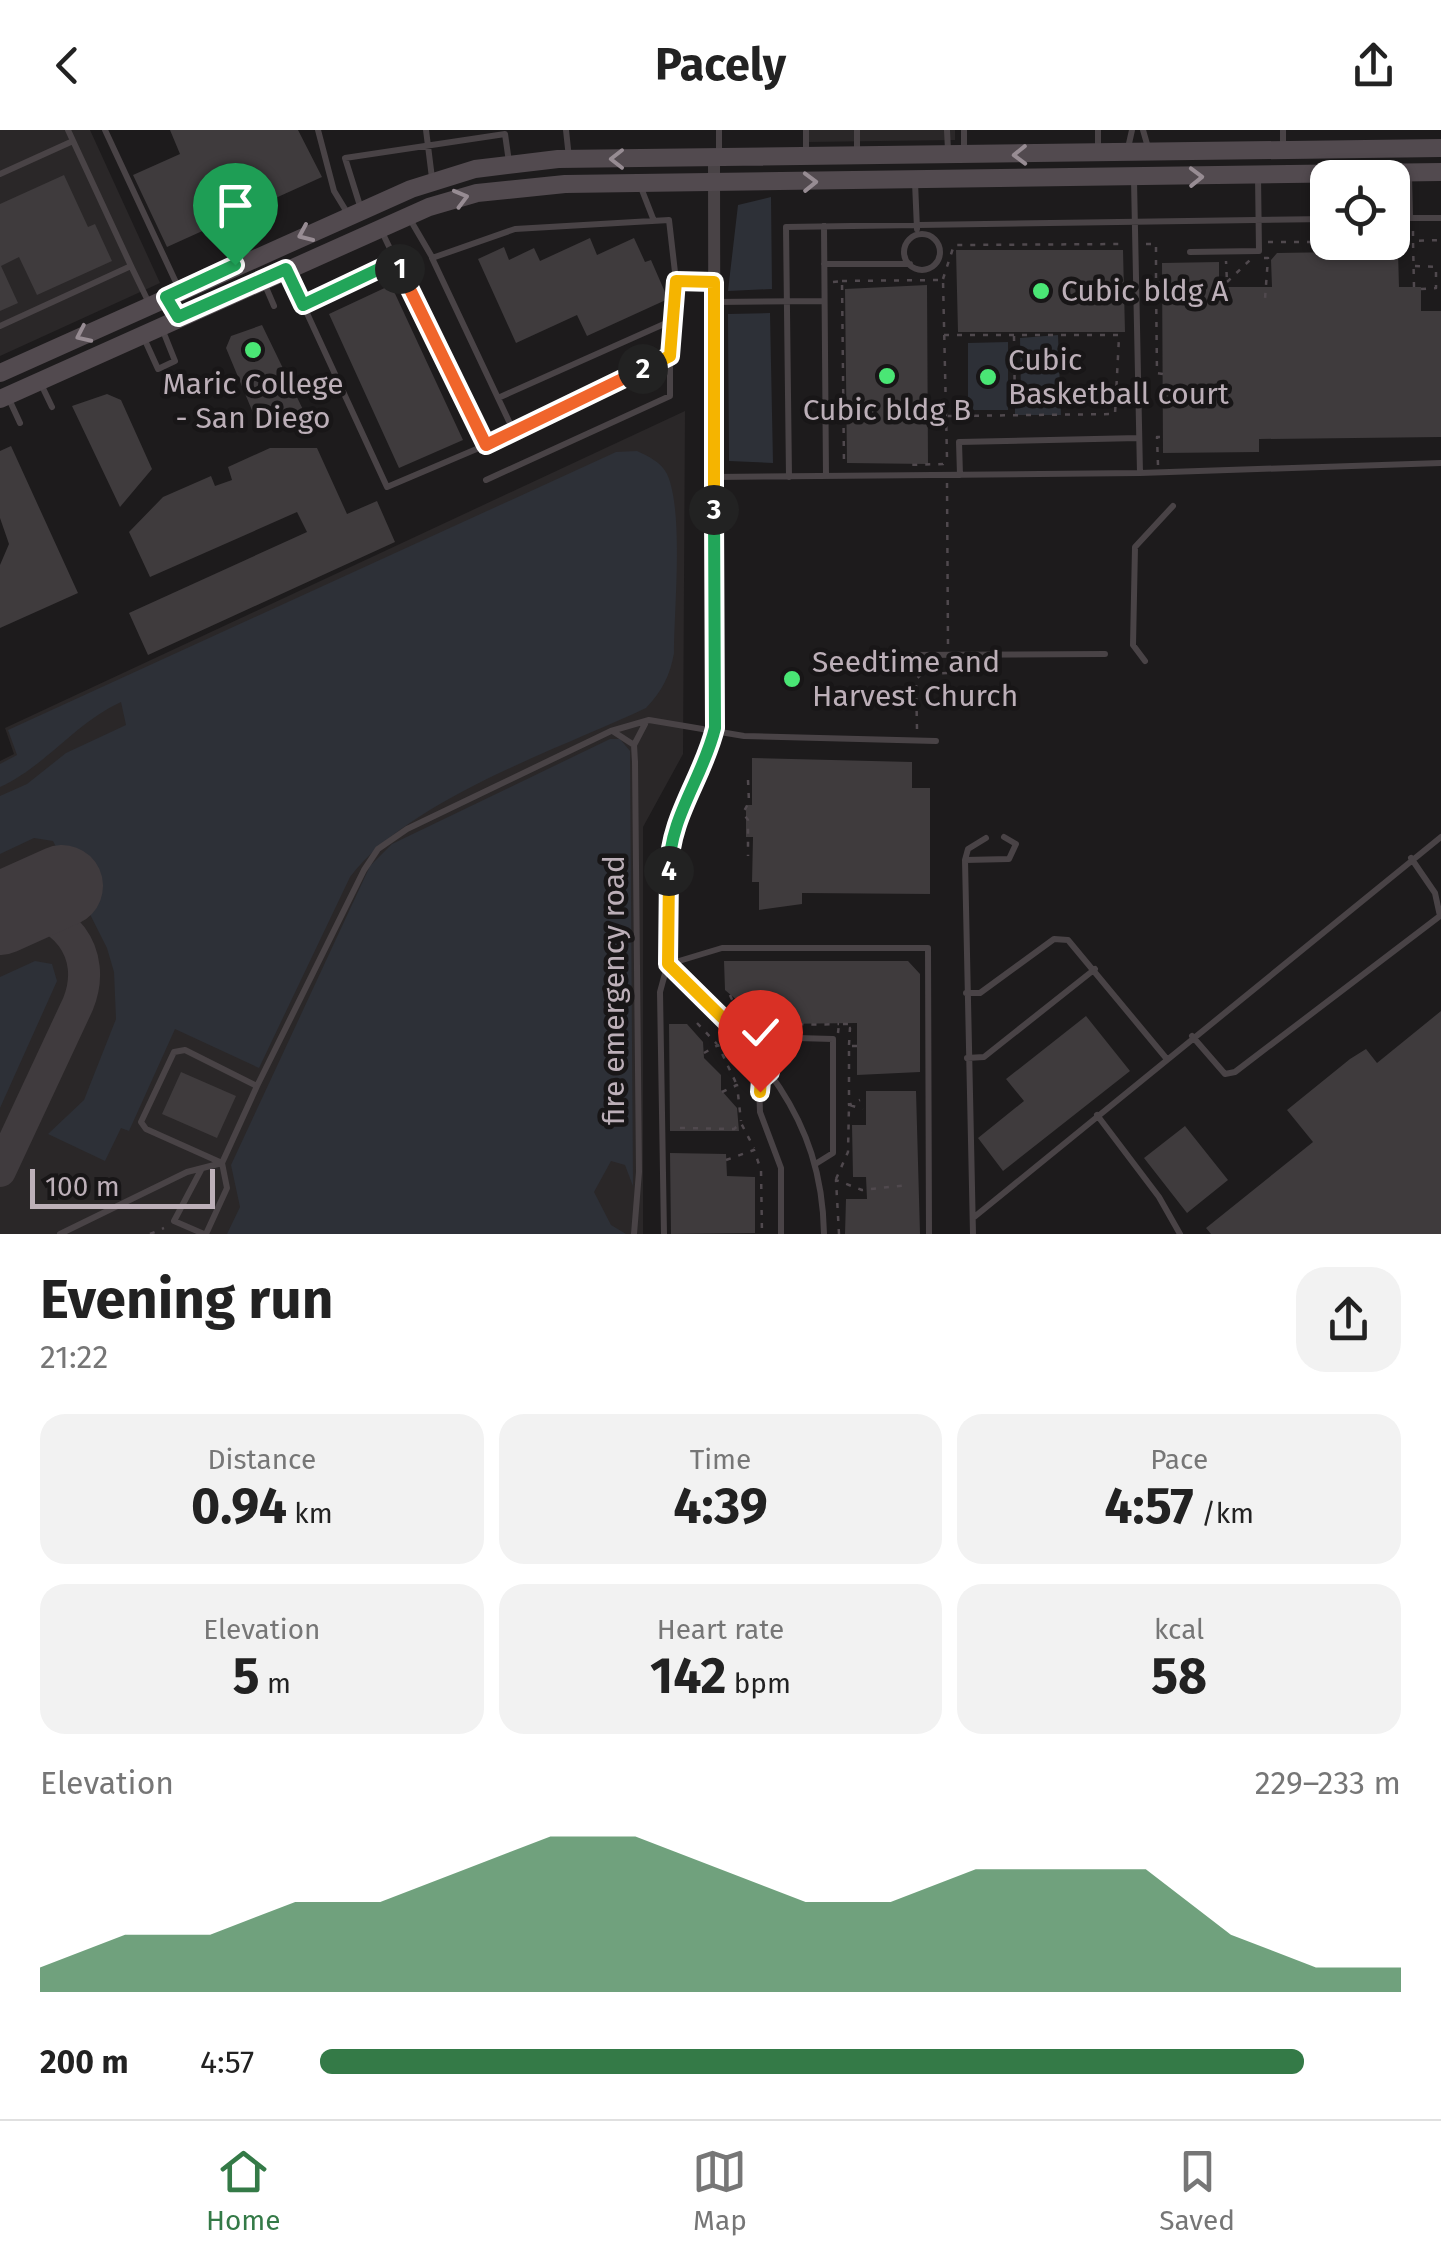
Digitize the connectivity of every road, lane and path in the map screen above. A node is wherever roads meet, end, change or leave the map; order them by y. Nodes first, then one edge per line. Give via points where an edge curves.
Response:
1 (68, 130) edge
2 (104, 130) edge
3 (318, 130) edge
4 (426, 130) edge
5 (566, 130) edge
6 (719, 130) edge
7 (806, 130) edge
8 (856, 130) edge
9 (948, 130) edge
10 (964, 130) edge
11 (1098, 130) edge
12 (1132, 130) edge
13 (1144, 130) edge
14 (1283, 130) edge
15 (73, 141) junction
16 (1431, 144) edge
17 (426, 146) junction
18 (1283, 152) junction
19 (1136, 153) junction
20 (1098, 154) junction
21 (956, 156) junction
22 (806, 158) junction
23 (857, 158) junction
24 (569, 159) junction
25 (717, 159) junction
26 (509, 165) junction
27 (1441, 172) edge
28 (1410, 173) edge
29 (0, 174) edge
30 (1310, 175) edge
31 (1258, 176) junction
32 (1134, 178) junction
33 (915, 180) junction
34 (433, 181) junction
35 (639, 184) junction
36 (713, 184) junction
37 (355, 213) junction
38 (408, 215) junction
39 (1410, 218) edge
40 (1441, 218) edge
41 (1310, 219) edge
42 (1259, 220) junction
43 (654, 221) junction
44 (1134, 224) junction
45 (380, 226) junction
46 (824, 226) junction
47 (918, 230) junction
48 (1413, 230) dead end
49 (1441, 240) edge
50 (1413, 241) junction
51 (1310, 242) edge
52 (1126, 244) dead end
53 (1146, 244) dead end
54 (1190, 252) dead end
55 (1252, 257) junction
56 (432, 258) junction
57 (1268, 258) junction
58 (396, 261) junction
59 (824, 264) junction
60 (910, 264) junction
61 (131, 266) junction
62 (1413, 266) junction
63 (286, 269) junction
64 (262, 279) junction
65 (943, 280) junction
66 (676, 281) junction
67 (842, 281) junction
68 (714, 282) junction
69 (832, 282) dead end
70 (1156, 282) junction
71 (1162, 282) dead end
72 (1219, 282) dead end
73 (1226, 282) junction
74 (1414, 287) dead end
75 (1438, 288) edge
76 (1420, 289) dead end
77 (165, 297) junction
78 (1265, 299) dead end
79 (823, 301) junction
80 (714, 302) junction
81 (787, 302) junction
82 (303, 305) junction
83 (274, 306) dead end
84 (673, 320) junction
85 (169, 321) junction
86 (0, 326) edge
87 (141, 334) junction
88 (944, 335) junction
89 (1014, 335) junction
90 (1119, 335) junction
91 (1127, 335) dead end
92 (670, 356) junction
93 (1157, 368) junction
94 (1146, 369) dead end
95 (0, 373) edge
96 (1162, 374) dead end
97 (40, 380) junction
98 (4, 397) edge
99 (498, 398) junction
100 (52, 407) dead end
101 (1015, 415) junction
102 (946, 416) junction
103 (20, 422) dead end
104 (514, 432) junction
105 (1163, 437) dead end
106 (1139, 438) junction
107 (486, 445) junction
108 (1441, 463) edge
109 (904, 465) dead end
110 (844, 466) dead end
111 (1158, 472) junction
112 (1140, 473) junction
113 (960, 475) junction
114 (826, 476) junction
115 (714, 477) junction
116 (789, 477) junction
117 (486, 480) dead end
118 (946, 483) dead end
119 (1174, 506) dead end
120 (948, 646) dead end
121 (1106, 654) dead end
122 (896, 656) dead end
123 (1145, 661) dead end
124 (948, 664) dead end
125 (649, 720) junction
126 (715, 728) junction
127 (917, 731) dead end
128 (611, 732) junction
129 (936, 740) dead end
130 (634, 745) junction
131 (748, 780) dead end
132 (1441, 837) edge
133 (986, 838) dead end
134 (1004, 838) dead end
135 (748, 856) dead end
136 (1410, 858) junction
137 (964, 860) junction
138 (668, 964) junction
139 (1095, 969) junction
140 (966, 994) junction
141 (730, 995) dead end
142 (697, 1022) dead end
143 (839, 1024) junction
144 (857, 1027) dead end
145 (850, 1028) junction
146 (850, 1036) junction
147 (1192, 1036) junction
148 (749, 1044) junction
149 (718, 1045) junction
150 (849, 1046) junction
151 (857, 1046) dead end
152 (704, 1052) dead end
153 (967, 1058) junction
154 (1166, 1058) junction
155 (770, 1072) junction
156 (737, 1085) junction
157 (258, 1086) junction
158 (722, 1092) dead end
159 (860, 1100) dead end
160 (849, 1104) junction
161 (863, 1110) dead end
162 (1097, 1116) junction
163 (741, 1123) junction
164 (680, 1128) dead end
165 (754, 1150) junction
166 (726, 1160) dead end
167 (817, 1163) junction
168 (222, 1164) junction
169 (202, 1168) junction
170 (836, 1180) junction
171 (908, 1186) dead end
172 (973, 1218) junction
173 (60, 1234) edge
174 (150, 1234) edge
175 (163, 1234) edge
176 (205, 1234) edge
177 (634, 1234) edge
178 (664, 1234) edge
179 (762, 1234) edge
180 (782, 1234) edge
181 (824, 1234) edge
182 (839, 1234) edge
183 (929, 1234) edge
184 (973, 1234) edge
185 (1180, 1234) edge

1 - 15 lane
2 - 77 lane
3 - 37 lane via 334,192
4 - 17 lane
5 - 24 lane
6 - 25 lane
7 - 22 lane
8 - 23 lane
9 - 21 lane
10 - 21 lane
11 - 20 lane
12 - 19 lane
13 - 19 lane
14 - 18 lane
15 - 29 lane
15 - 61 lane
16 - 18 main road
17 - 26 lane via 504,134
17 - 34 lane
17 - 37 lane via 345,158
18 - 19 main road
19 - 20 main road
19 - 32 main road
20 -> 21 main road
21 - 23 main road
22 - 23 main road
22 - 25 main road
25 -> 24 main road
24 - 26 main road
25 - 36 street
26 - 34 main road
27 - 28 main road
30 - 31 main road
32 -> 31 main road
31 - 42 lane
32 - 33 main road
32 - 44 lane
36 -> 33 main road
33 - 47 lane
34 - 37 main road
35 - 36 main road
38 -> 35 main road via 477,194
35 - 43 lane
36 - 68 street
37 -> 77 main road
38 - 45 main road
38 - 56 lane
39 - 40 lane
41 - 42 lane
42 - 44 lane
42 - 54 lane via 1259,250
43 - 56 lane via 515,229
43 - 66 lane via 669,220
44 - 47 lane
44 - 106 lane
45 - 58 lane
45 - 63 main road
46 - 47 lane
46 - 59 lane
46 - 81 lane via 786,227
47 - 60 lane via 906,243
47 - 60 lane via 937,240 940,257 928,269
48 - 50 path
49 - 50 path
50 - 62 path
51 - 57 path via 1268,242
52 - 65 path via 954,245
53 - 70 path via 1156,244
55 - 57 path
55 - 73 path
55 - 73 path via 1226,258
56 - 99 lane
57 - 78 path
58 - 82 lane
58 - 107 lane
59 - 60 lane
59 - 79 lane
61 - 77 lane
61 - 86 lane
62 - 74 path
62 - 75 path via 1436,266
63 - 64 main road
63 - 82 lane
64 - 83 lane
64 - 85 main road
65 - 67 path
65 - 88 path
66 - 68 lane
66 - 84 lane
67 - 69 path
67 - 110 path
68 - 80 street
70 - 71 path
70 - 93 path
72 - 73 path
75 - 76 path
77 - 85 main road
77 -> 95 main road
79 - 81 lane
79 - 114 lane
80 - 81 lane
80 - 115 street
81 - 116 lane
82 - 107 lane via 388,488
84 - 92 lane
84 - 99 lane
85 - 87 main road
85 - 87 lane via 175,361 158,369
87 - 97 main road
88 - 89 path
88 - 102 path
89 - 90 path
89 - 101 path
90 - 91 path
90 - 101 path via 1115,414
92 - 104 lane
92 - 117 lane via 670,396
93 - 94 path
93 - 96 path
97 - 98 main road
97 - 100 lane
98 - 103 lane
99 - 104 lane
101 - 102 path
102 - 109 path via 943,464
104 - 107 lane
105 - 111 path via 1157,437
106 - 112 lane
106 - 113 lane via 960,442
108 - 111 lane
111 - 112 lane
112 - 113 lane
113 - 114 lane
114 - 116 lane
115 - 116 lane
115 - 126 street
118 - 120 path
119 - 123 lane via 1136,547 1133,645
121 - 122 lane
124 - 127 path via 948,673 916,679
125 - 126 lane
125 - 128 lane
125 - 130 lane
126 - 129 lane via 744,736
126 - 138 street via 669,853
128 - 130 lane
128 - 157 lane via 406,829 378,849
130 - 177 lane, fire emergency road
131 - 135 path
132 - 136 lane
133 - 137 lane via 968,848
134 - 137 lane via 1016,844 1009,859
136 - 147 lane
136 - 147 lane via 1435,893 1440,916 1235,1072 1225,1074
137 - 140 lane
138 - 148 lane
138 - 178 lane via 660,992
138 - 183 lane via 722,948 928,948
139 - 140 lane via 1076,944 1054,939 980,993
139 - 153 lane via 984,1057
139 - 154 lane
140 - 153 lane
141 - 143 path via 773,1022
142 - 149 path
143 - 145 path
143 - 146 path via 838,1036
144 - 145 path
145 - 146 path
146 - 150 path
147 - 154 lane
148 - 155 lane
148 - 167 lane via 759,1037 833,1039 833,1153
149 - 152 path
149 - 156 path
150 - 151 path
150 - 160 path
153 - 172 lane
154 - 162 lane
155 - 167 lane via 801,1121
155 - 180 lane via 761,1080 760,1102 781,1168
156 - 158 path
156 - 163 path
157 - 168 lane
157 - 168 lane via 185,1050 174,1052 141,1122
159 - 160 path
160 - 161 path
160 - 170 path via 848,1152
162 - 172 lane
162 - 185 lane via 1160,1196
163 - 164 path
163 - 165 path
165 - 166 path
165 - 179 path via 761,1170
167 - 181 lane
168 - 169 lane
168 - 176 lane via 226,1188
169 - 173 lane
169 - 176 lane via 174,1221
170 - 171 path via 862,1190
170 - 182 path
172 - 184 lane
174 - 175 path via 164,1228

